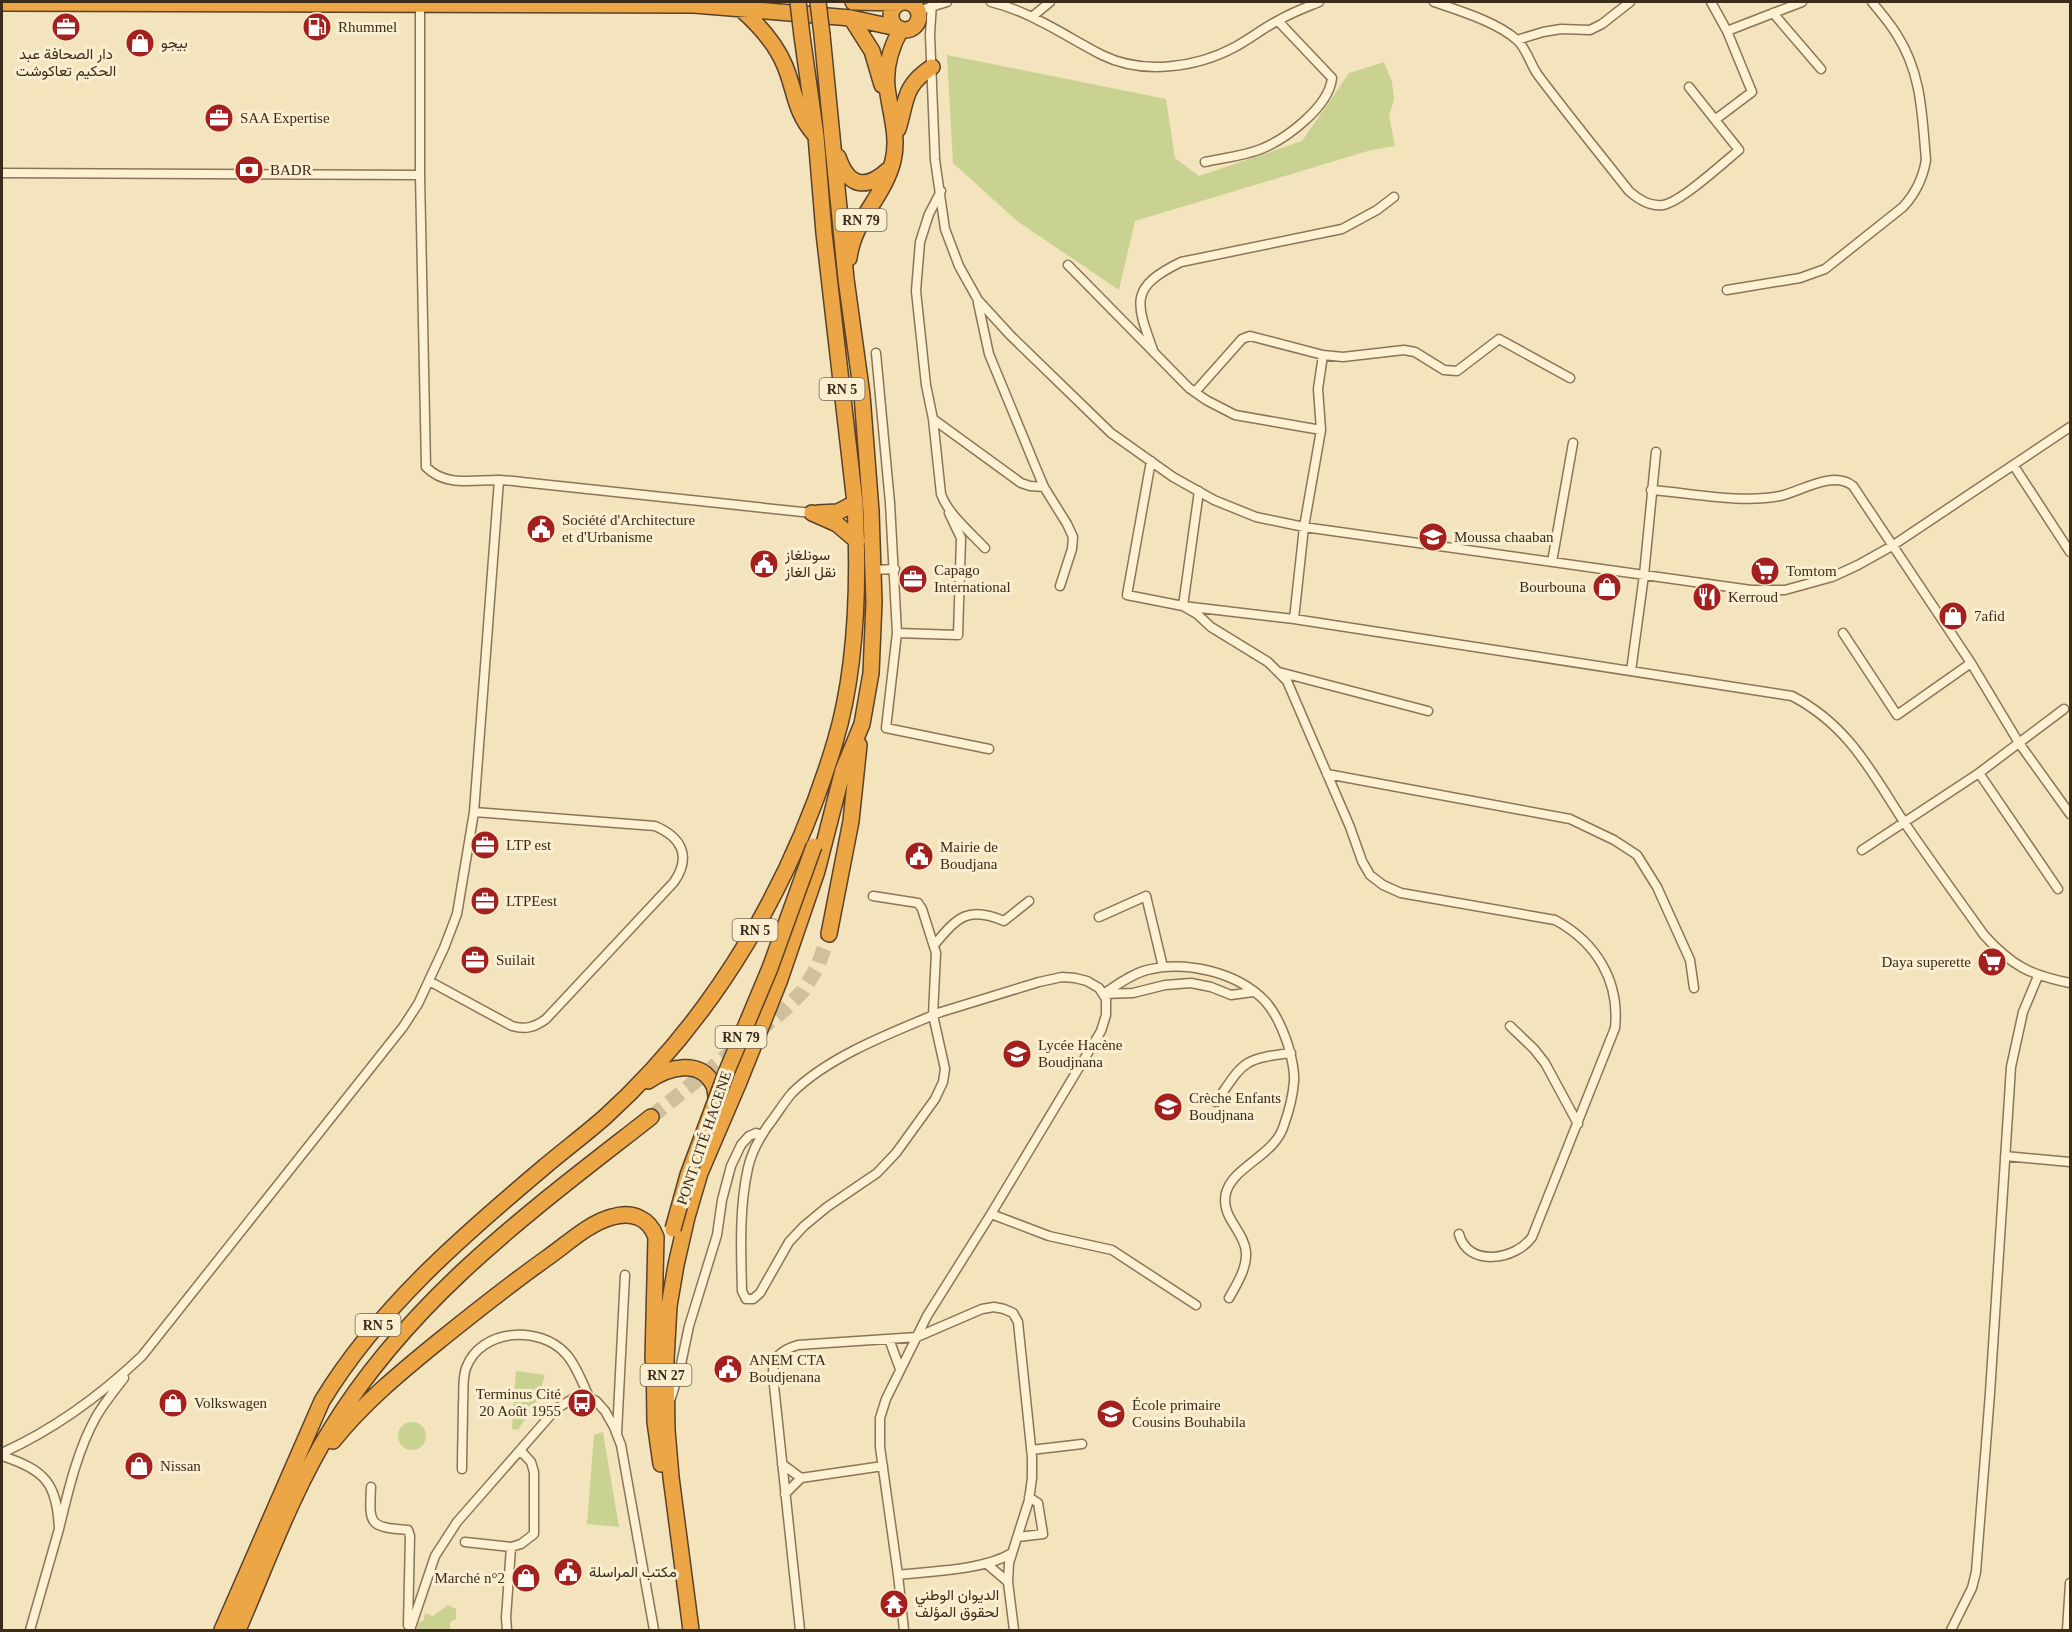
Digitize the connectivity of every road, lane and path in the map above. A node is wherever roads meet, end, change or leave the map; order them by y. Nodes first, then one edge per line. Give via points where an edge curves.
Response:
1 (798, 2) edge
2 (818, 2) edge
3 (853, 2) edge
4 (861, 2) edge
5 (901, 2) edge
6 (947, 2) edge
7 (991, 2) edge
8 (1050, 2) edge
9 (1319, 2) edge
10 (1434, 2) edge
11 (1630, 2) edge
12 (1711, 2) edge
13 (1802, 2) edge
14 (1872, 2) edge
15 (2, 3) edge
16 (712, 4) edge
17 (420, 5) junction
18 (927, 6) edge
19 (742, 10) junction
20 (1773, 13) junction
21 (1032, 16) junction
22 (851, 18) junction
23 (1278, 21) junction
24 (899, 28) junction
25 (1727, 31) junction
26 (1517, 40) junction
27 (932, 67) junction
28 (1821, 69) dead end
29 (1689, 87) dead end
30 (889, 98) junction
31 (1716, 120) junction
32 (816, 136) junction
33 (894, 137) junction
34 (832, 140) junction
35 (1205, 162) dead end
36 (891, 168) junction
37 (2, 173) edge
38 (420, 175) junction
39 (941, 190) junction
40 (1394, 197) dead end
41 (1068, 265) dead end
42 (846, 279) junction
43 (1727, 290) dead end
44 (978, 300) junction
45 (876, 353) dead end
46 (1155, 354) junction
47 (1323, 355) junction
48 (1570, 378) dead end
49 (1195, 392) junction
50 (933, 418) junction
51 (2070, 427) edge
52 (1321, 430) junction
53 (1573, 443) dead end
54 (1656, 452) dead end
55 (1151, 461) junction
56 (2014, 466) junction
57 (499, 480) junction
58 (1044, 487) junction
59 (1651, 490) junction
60 (1198, 491) junction
61 (944, 502) junction
62 (855, 504) junction
63 (812, 513) junction
64 (1304, 527) junction
65 (857, 541) junction
66 (1892, 546) junction
67 (985, 548) dead end
68 (2070, 552) edge
69 (1552, 562) junction
70 (895, 569) junction
71 (873, 570) junction
72 (1644, 575) junction
73 (1060, 586) dead end
74 (1183, 606) junction
75 (1294, 619) junction
76 (897, 633) junction
77 (1843, 633) dead end
78 (1971, 663) junction
79 (1631, 671) junction
80 (1279, 672) junction
81 (2064, 709) dead end
82 (1428, 711) dead end
83 (862, 724) junction
84 (835, 741) junction
85 (2019, 743) junction
86 (989, 749) dead end
87 (1979, 773) junction
88 (1327, 774) junction
89 (474, 812) junction
90 (2070, 814) edge
91 (1905, 822) junction
92 (818, 849) junction
93 (1862, 850) dead end
94 (2058, 889) dead end
95 (873, 896) dead end
96 (1029, 901) dead end
97 (1099, 917) dead end
98 (829, 934) tunnel mouth
99 (934, 945) junction
100 (1163, 967) junction
101 (2038, 976) junction
102 (429, 981) junction
103 (2070, 983) edge
104 (1694, 988) dead end
105 (1253, 992) junction
106 (1103, 994) junction
107 (933, 1015) junction
108 (1510, 1026) dead end
109 (1291, 1053) junction
110 (631, 1093) junction
111 (1216, 1102) dead end
112 (651, 1118) tunnel mouth
113 (1578, 1124) junction
114 (720, 1126) junction
115 (762, 1135) junction
116 (2005, 1156) junction
117 (2070, 1162) edge
118 (991, 1214) junction
119 (673, 1229) joint
120 (1459, 1234) dead end
121 (625, 1275) dead end
122 (1229, 1298) dead end
123 (1196, 1305) dead end
124 (917, 1337) junction
125 (889, 1339) junction
126 (142, 1356) junction
127 (653, 1360) junction
128 (900, 1369) junction
129 (590, 1399) junction
130 (667, 1409) junction
131 (617, 1435) junction
132 (1082, 1444) dead end
133 (1031, 1449) junction
134 (520, 1450) junction
135 (2, 1454) edge
136 (782, 1464) junction
137 (883, 1466) junction
138 (462, 1468) dead end
139 (801, 1478) junction
140 (303, 1479) junction
141 (371, 1486) dead end
142 (785, 1494) junction
143 (1029, 1497) junction
144 (59, 1529) junction
145 (1018, 1537) junction
146 (465, 1542) dead end
147 (511, 1546) junction
148 (1013, 1552) junction
149 (987, 1564) junction
150 (898, 1575) junction
151 (1008, 1582) junction
152 (2070, 1583) edge
153 (30, 1630) edge
154 (222, 1630) edge
155 (238, 1630) edge
156 (409, 1630) edge
157 (507, 1630) edge
158 (654, 1630) edge
159 (684, 1630) edge
160 (691, 1630) edge
161 (800, 1630) edge
162 (904, 1630) edge
163 (1014, 1630) edge
164 (1951, 1630) edge
165 (2067, 1630) edge

1 - 32 highway, RN 5, bridge
2 - 34 highway, RN 5, bridge
3 - 4 highway
4 - 5 highway
5 - 18 highway
5 - 24 highway via 891,17
6 - 18 street
7 - 21 street
8 - 21 street
9 - 23 street
10 - 26 street
11 - 26 street via 1590,30 1561,29
12 - 25 street
13 - 20 street
14 - 43 street via 1901,41 1916,74 1926,160 1918,186 1903,207 1825,269 1800,278
15 - 17 highway
16 - 17 highway
16 - 19 highway
17 - 38 street
18 - 24 highway via 915,26
18 - 27 street
19 - 22 highway
19 - 32 highway via 778,51 799,112
20 - 25 street
20 - 28 street
21 - 23 street via 1104,56 1151,67 1204,60
22 - 24 highway
22 - 30 highway via 869,44
23 - 35 street via 1332,78 1331,86 1318,106 1290,133 1260,150
24 - 30 highway via 888,62
25 - 31 street via 1752,92
26 - 31 street via 1536,73 1629,191 1649,204 1663,205 1676,200 1739,150
27 - 33 highway via 909,89
27 - 39 street via 935,160
29 - 31 street
30 - 33 highway, RN 79
32 - 62 highway, RN 5
33 - 36 highway, RN 79
34 - 36 highway via 844,173 855,182 869,183
34 - 42 highway, RN 5
36 - 42 highway, RN 79 via 856,229
37 - 38 street
38 - 57 street via 426,467 442,479
39 - 44 street via 945,229
39 - 50 street via 920,242 916,291
40 - 46 street via 1342,229 1181,262 1161,272 1141,296 1140,312
41 - 46 street
42 - 71 highway, RN 5 via 862,395
44 - 55 street via 1112,433
44 - 58 street via 989,354
45 - 70 street
46 - 49 street
47 - 48 street via 1415,351 1444,370 1457,371 1498,339
47 - 49 street via 1250,336 1242,339
47 - 52 street via 1318,389
49 - 52 street via 1235,415
50 - 58 street via 1021,483
50 - 61 street
51 - 56 street
52 - 64 street
53 - 69 street
54 - 59 street
55 - 60 street
55 - 74 street via 1127,595
56 - 66 street
56 - 68 street
57 - 63 street
57 - 89 street
58 - 73 street via 1073,537
59 - 66 street via 1760,498 1830,480 1846,481
59 - 72 street
60 - 64 street via 1256,517
60 - 74 street
61 - 67 street
61 - 76 street via 961,538 958,635
62 - 63 highway via 838,512
62 - 65 highway, RN 5
63 - 65 highway via 837,524
64 - 69 street
64 - 75 street
65 - 84 highway, RN 5 via 853,637
66 - 72 street via 1832,577 1785,590 1751,590
66 - 78 street
69 - 72 street
70 - 71 street
70 - 76 street
71 - 83 highway, RN 5 via 871,673
72 - 79 street
74 - 75 street
74 - 80 street
75 - 79 street
76 - 86 street via 886,728
77 - 78 street via 1896,715
78 - 85 street
79 - 91 street via 1778,692 1807,704 1859,752
80 - 82 street
80 - 88 street via 1290,688
81 - 85 street
83 - 92 highway, RN 79
83 - 98 highway, RN 5 via 851,821
84 - 92 highway, RN 79
84 - 110 highway, RN 5 via 784,876 753,934 721,984
85 - 87 street
85 - 90 street
87 - 91 street
87 - 94 street
88 - 104 street via 1570,819 1614,840 1637,855 1657,887 1690,960
88 - 113 street via 1362,861 1370,875 1383,885 1427,899 1555,921 1569,928 1598,955 1613,992 1615,1028
89 - 102 street via 457,914
89 - 102 street via 655,826 676,839 682,851 681,871 537,1025 513,1026
91 - 93 street
91 - 101 street via 1984,935 2011,962
92 - 114 highway, PONT CITÉ HACENE / RN 79 via 817,871 779,982
92 - 119 highway, PONT CITÉ HACENE / RN 79, bridge via 726,1073 688,1175
95 - 99 street via 918,903
96 - 99 street via 1004,921 987,914 961,917
97 - 100 street via 1146,896
99 - 107 street
100 - 105 street via 1211,970
100 - 106 street via 1144,970
101 - 103 street
101 - 116 street via 2015,1039
102 - 126 street via 397,1035
105 - 106 street via 1231,994 1191,983
105 - 109 street via 1265,1001 1283,1028
106 - 107 street via 1087,981 1062,977
106 - 118 street via 1106,1015 1101,1031
107 - 115 street via 840,1058 810,1079 792,1093
107 - 115 street via 945,1069 935,1099 896,1153 876,1173 804,1226 789,1242 760,1293 746,1299 742,1292 741,1225 748,1169
108 - 113 street via 1545,1063
109 - 111 street via 1248,1061
109 - 122 street via 1294,1079 1283,1129 1270,1149 1232,1180 1226,1193 1226,1209 1246,1253 1243,1272
110 - 114 highway via 666,1070 696,1070 715,1088
110 - 154 highway, RN 5 via 458,1241 367,1336 322,1401
112 - 140 highway, RN 5 via 542,1201 420,1312 362,1383
113 - 120 street via 1525,1247 1507,1256 1481,1256 1466,1246
114 - 130 highway, RN 27 via 700,1173 676,1265 666,1360
115 - 130 street via 749,1136 731,1166 717,1235
116 - 117 street
116 - 164 street via 1976,1572
118 - 123 street via 1049,1236 1112,1250
118 - 124 street
119 - 127 highway, RN 27
121 - 131 street
124 - 125 street
124 - 128 street
124 - 133 street via 982,1309 994,1307 1013,1313 1018,1322
125 - 128 street
125 - 136 street via 798,1345 777,1355 773,1376
126 - 135 street via 66,1419
126 - 144 street via 96,1417
127 - 140 highway via 653,1228 636,1216 610,1217 537,1265 406,1368 360,1411
127 - 159 highway, RN 27 via 655,1422
128 - 137 street via 880,1418
129 - 131 street via 605,1411
129 - 134 street via 574,1398 556,1409
129 - 138 street via 567,1355 546,1340 519,1334 485,1345 466,1369 464,1379
130 - 160 highway, RN 27 via 671,1477
131 - 158 street
132 - 133 street
133 - 143 street
134 - 147 street via 534,1472 534,1534
134 - 156 street via 458,1522 435,1556
135 - 144 street via 35,1471 51,1487 58,1507
136 - 139 street
136 - 142 street
137 - 139 street
137 - 150 street
139 - 142 street
140 - 155 highway, RN 5
141 - 156 street via 373,1521 384,1528 408,1530 410,1536
142 - 161 street
143 - 145 street
143 - 145 street via 1038,1503 1043,1534
144 - 153 street
145 - 148 street
146 - 147 street
147 - 157 street
148 - 149 street
148 - 151 street
149 - 150 street
149 - 151 street
150 - 162 street
151 - 163 street
152 - 165 street

